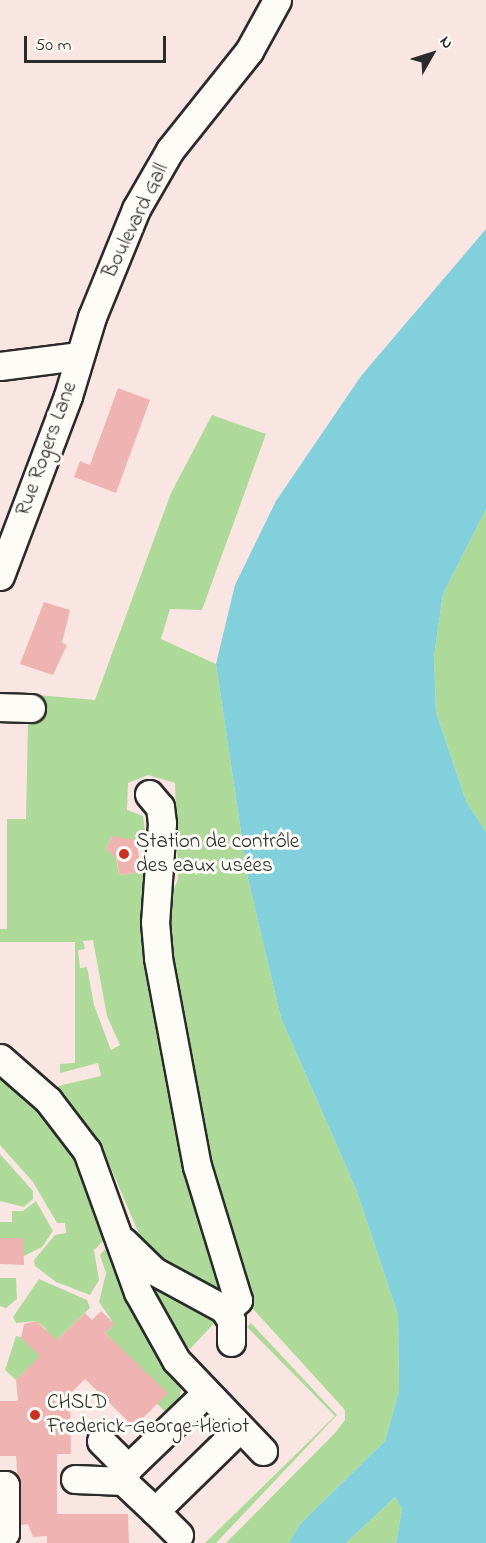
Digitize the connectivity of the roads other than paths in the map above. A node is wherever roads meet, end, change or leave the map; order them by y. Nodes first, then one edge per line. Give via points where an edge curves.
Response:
1 (277, 0) edge
2 (79, 356) junction
3 (0, 366) edge
4 (0, 576) edge
5 (0, 707) edge
6 (31, 708) dead end
7 (149, 794) dead end
8 (0, 1058) edge
9 (119, 1236) junction
10 (226, 1311) junction
11 (231, 1342) dead end
12 (206, 1393) junction
13 (240, 1428) junction
14 (101, 1441) dead end
15 (263, 1452) dead end
16 (125, 1474) junction
17 (75, 1479) dead end
18 (0, 1485) edge
19 (155, 1511) junction
20 (0, 1533) edge
21 (179, 1535) dead end

1 - 2 street, Boulevard Gall via 249,51 170,150 145,192
2 - 3 street
2 - 4 street, Rue Rogers Lane
5 - 6 street
7 - 10 street via 160,807 162,824 155,922 159,969 197,1166 238,1300
8 - 9 street via 36,1087 75,1132 98,1174
9 - 10 street via 154,1271
9 - 12 street via 155,1328
10 - 11 street
12 - 13 street
12 - 16 street
13 - 15 street
13 - 19 street
14 - 16 street
16 - 17 street
16 - 19 street
18 - 20 street via 4,1485 5,1533
19 - 21 street

